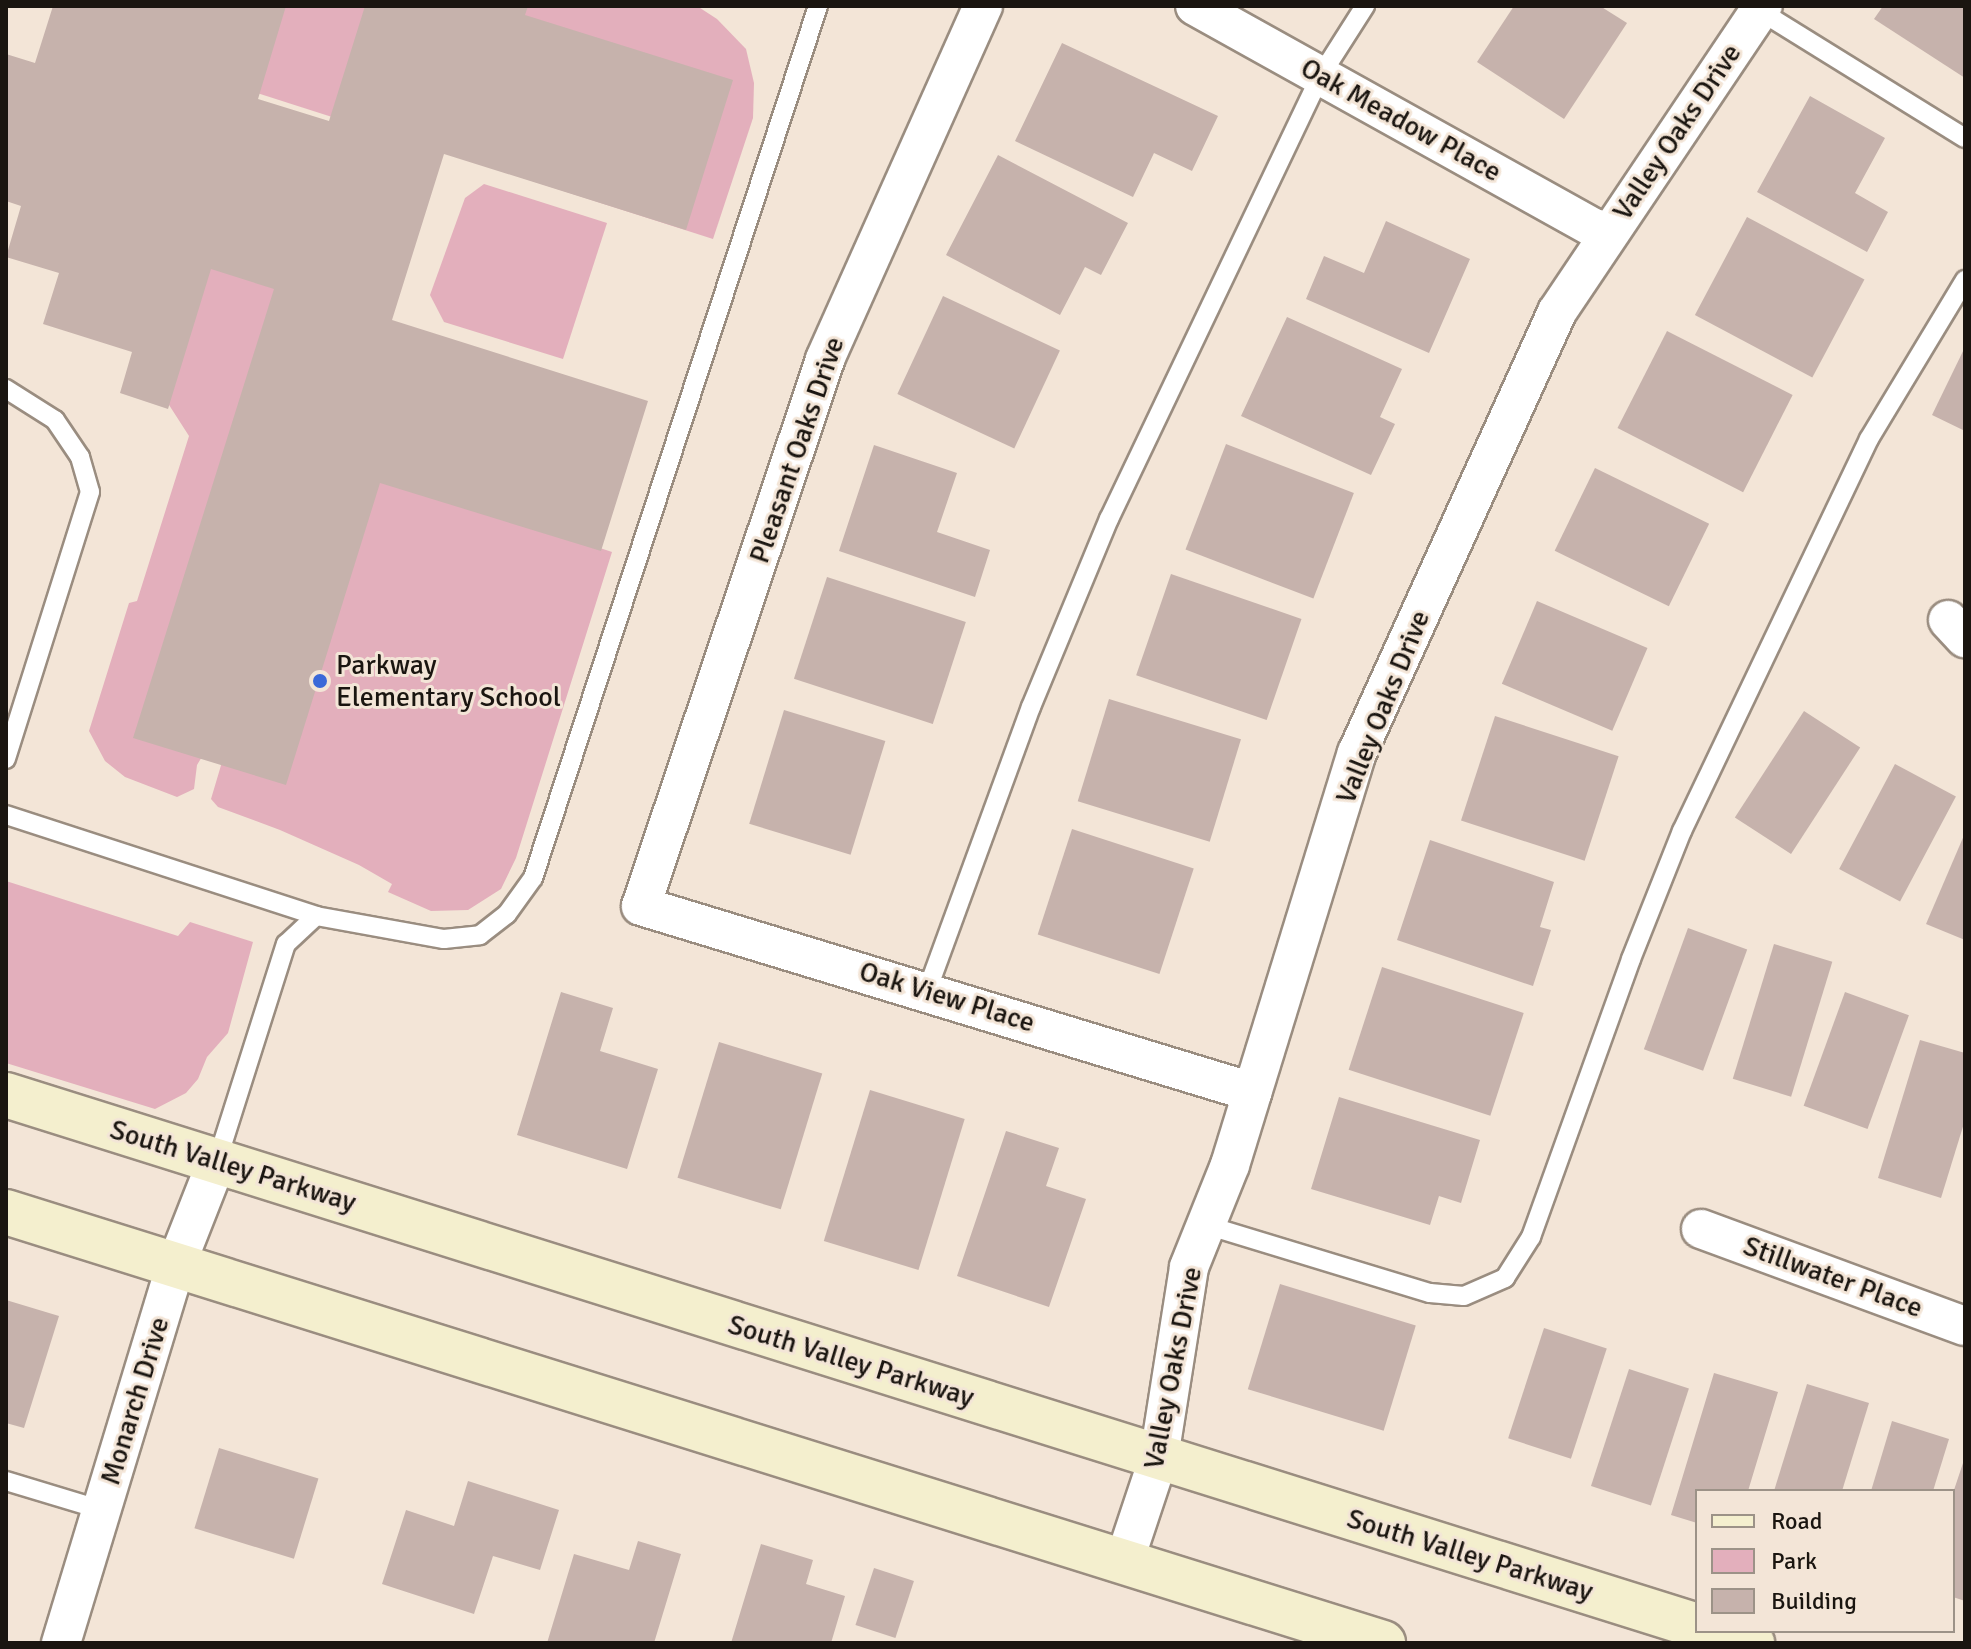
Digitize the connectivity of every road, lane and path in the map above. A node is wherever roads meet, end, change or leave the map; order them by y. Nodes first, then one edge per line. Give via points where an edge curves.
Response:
1 (818, 6) edge
2 (983, 6) edge
3 (1195, 6) edge
4 (1365, 6) edge
5 (1761, 8) edge
6 (1321, 75) junction
7 (1965, 138) edge
8 (1608, 232) junction
9 (1965, 280) edge
10 (6, 389) edge
11 (6, 759) edge
12 (6, 815) edge
13 (641, 906) joint
14 (316, 916) junction
15 (927, 991) junction
16 (1252, 1092) junction
17 (6, 1095) edge
18 (217, 1161) junction
19 (6, 1212) edge
20 (1206, 1225) junction
21 (1701, 1229) dead end
22 (176, 1265) junction
23 (1965, 1326) edge
24 (1159, 1457) junction
25 (6, 1481) edge
26 (102, 1510) junction
27 (1124, 1562) junction
28 (1695, 1625) edge
29 (1720, 1633) edge
30 (61, 1643) edge
31 (1383, 1643) edge
32 (1752, 1643) edge

1 - 14 lane via 533,878 507,914 480,935 444,939
2 - 13 street, Pleasant Oaks Drive via 825,360
3 - 6 street, Oak Meadow Place
4 - 6 lane
5 - 7 lane
5 - 8 street, Valley Oaks Drive
6 - 8 street, Oak Meadow Place
6 - 15 lane via 1109,519 1031,707
8 - 16 street, Valley Oaks Drive via 1557,312 1357,753
9 - 20 lane via 1869,439 1682,831 1531,1237 1505,1278 1464,1296 1430,1293
10 - 11 lane via 55,420 80,457 90,492
12 - 14 lane
13 - 15 street, Oak View Place
14 - 18 lane via 286,944
15 - 16 street, Oak View Place
16 - 20 street, Valley Oaks Drive
17 - 18 main road, South Valley Parkway
18 - 22 street, Monarch Drive
18 - 24 main road, South Valley Parkway
19 - 22 main road
20 - 24 street, Valley Oaks Drive via 1189,1267
21 - 23 street, Stillwater Place
22 - 26 street, Monarch Drive
22 - 27 main road
24 - 27 street, Valley Oaks Drive
24 - 28 main road, South Valley Parkway
25 - 26 lane
26 - 30 street, Monarch Drive
27 - 31 main road
29 - 32 main road

